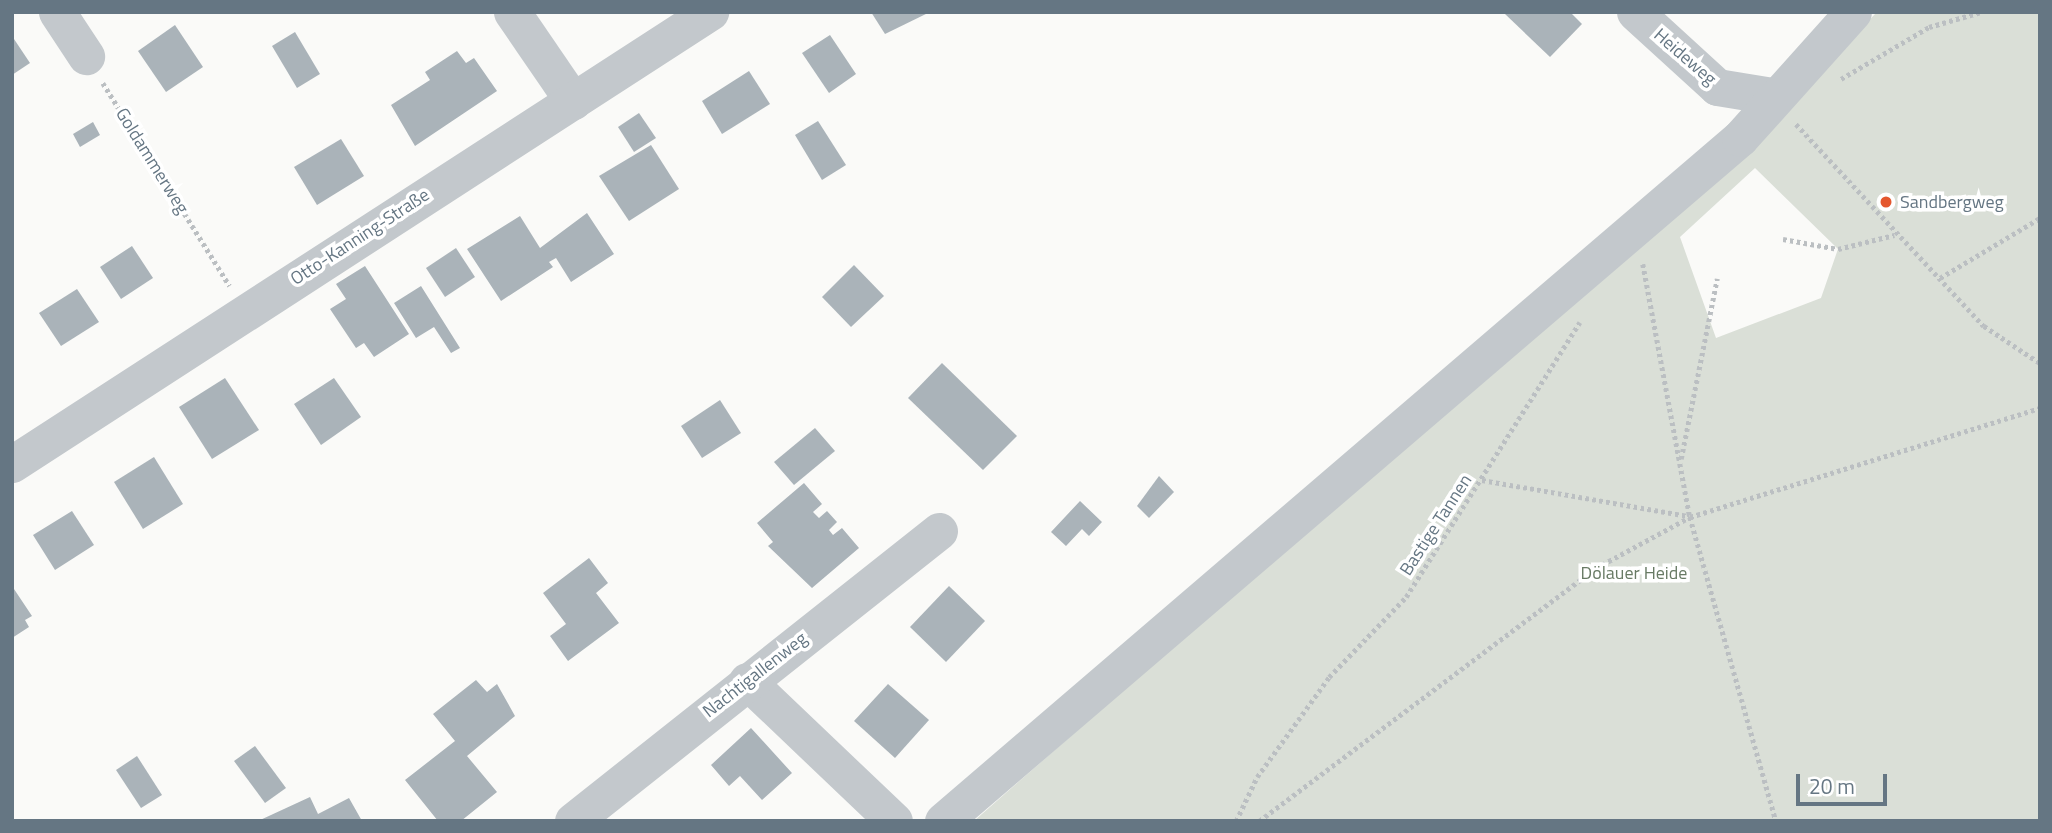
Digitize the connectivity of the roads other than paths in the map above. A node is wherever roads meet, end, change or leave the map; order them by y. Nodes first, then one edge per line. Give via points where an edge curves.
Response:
1 (57, 12) edge
2 (512, 12) edge
3 (710, 12) edge
4 (1635, 12) edge
5 (1853, 12) edge
6 (86, 55) road end
7 (1756, 95) junction
8 (573, 101) junction
9 (12, 464) edge
10 (939, 531) dead end
11 (747, 681) junction
12 (573, 821) edge
13 (894, 821) edge
14 (943, 821) edge

1 - 6 street
2 - 8 street
3 - 8 street, Otto-Kanning-Straße
4 - 7 street, Heideweg via 1694,70
5 - 7 street
7 - 14 street via 1740,138
8 - 9 street, Otto-Kanning-Straße
10 - 11 street, Nachtigallenweg
11 - 12 street, Nachtigallenweg
11 - 13 street

